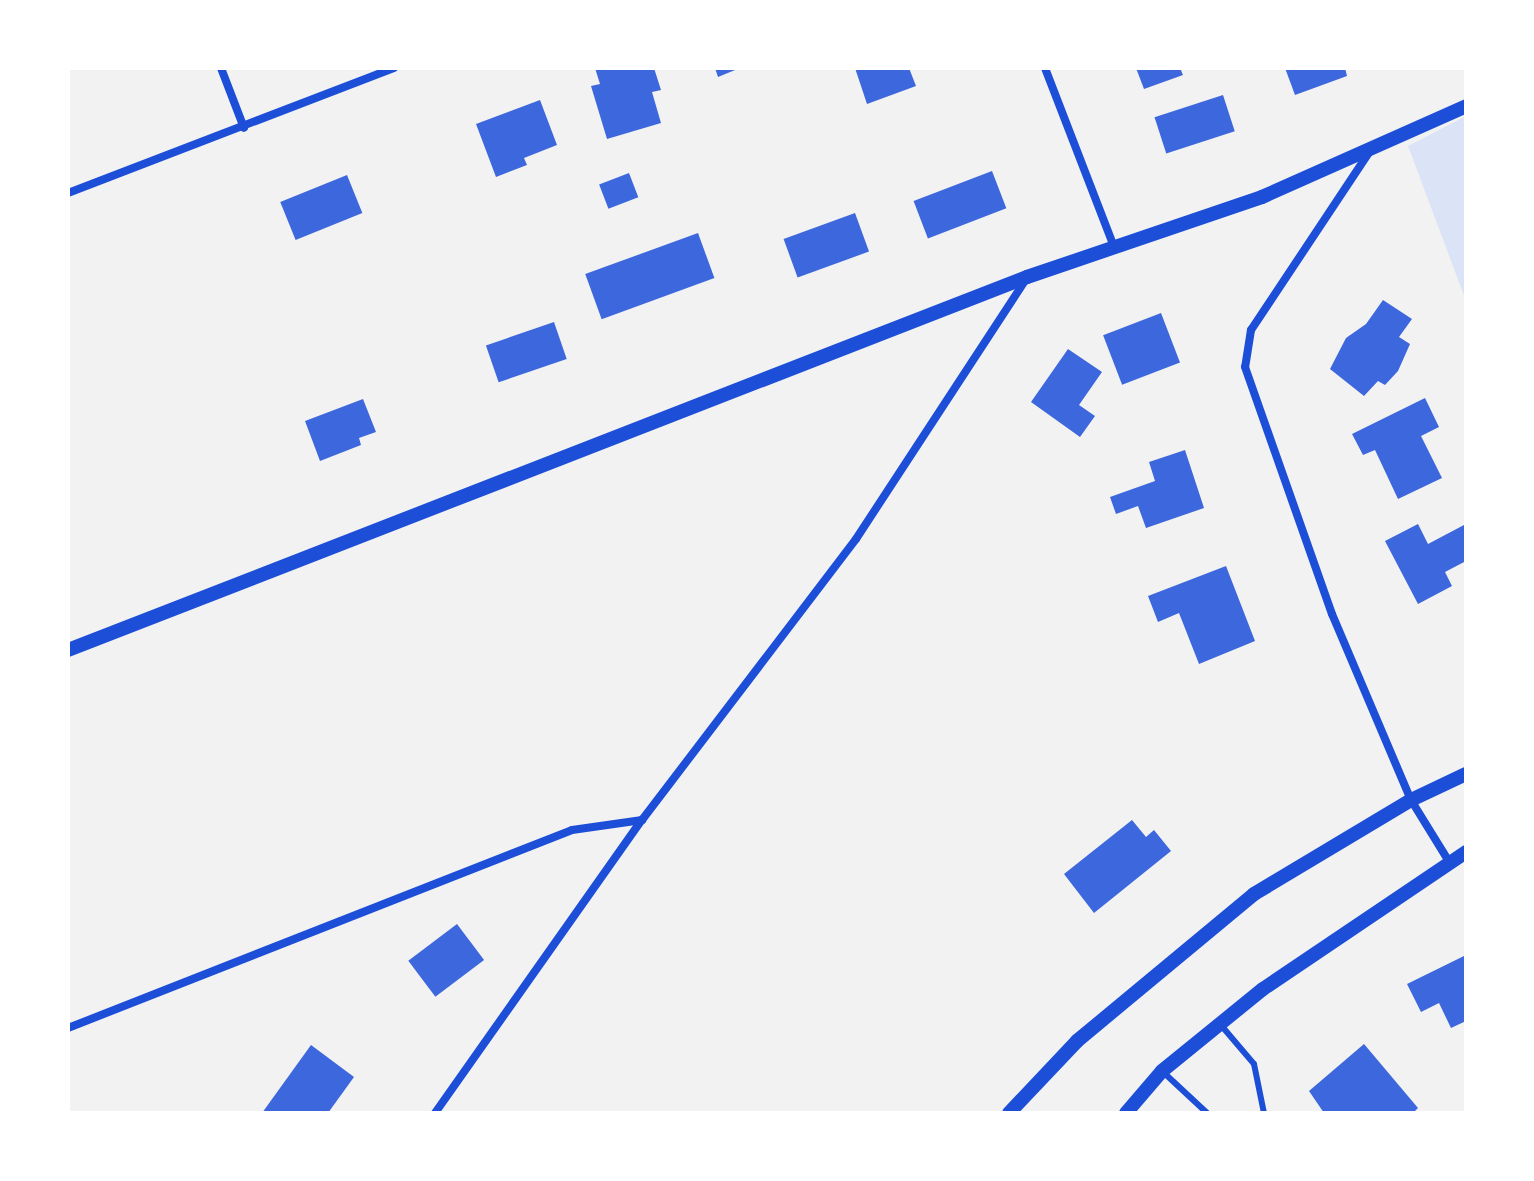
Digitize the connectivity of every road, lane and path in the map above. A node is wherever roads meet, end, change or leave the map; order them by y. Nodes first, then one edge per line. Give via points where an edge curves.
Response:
1 (221, 68) edge
2 (394, 68) edge
3 (1045, 68) edge
4 (1466, 106) edge
5 (244, 128) junction
6 (1370, 150) junction
7 (68, 193) edge
8 (1114, 247) junction
9 (1027, 277) junction
10 (68, 650) edge
11 (1466, 774) edge
12 (1411, 800) junction
13 (642, 820) junction
14 (1466, 852) edge
15 (1448, 860) junction
16 (1220, 1024) junction
17 (68, 1028) edge
18 (1162, 1071) junction
19 (435, 1113) edge
20 (1009, 1113) edge
21 (1126, 1113) edge
22 (1207, 1113) edge
23 (1264, 1113) edge

1 - 5 street
2 - 5 street
3 - 8 street
4 - 6 street
5 - 7 street
6 - 8 street via 1262,197
6 - 12 street via 1251,330 1245,367 1332,614
8 - 9 street
9 - 10 street
9 - 13 street via 856,539
11 - 12 street
12 - 15 street
12 - 20 street via 1254,894 1077,1041
13 - 17 street via 572,830
13 - 19 street
14 - 15 street
15 - 16 street
16 - 18 street
16 - 23 lane via 1254,1064
18 - 21 street
18 - 22 lane

